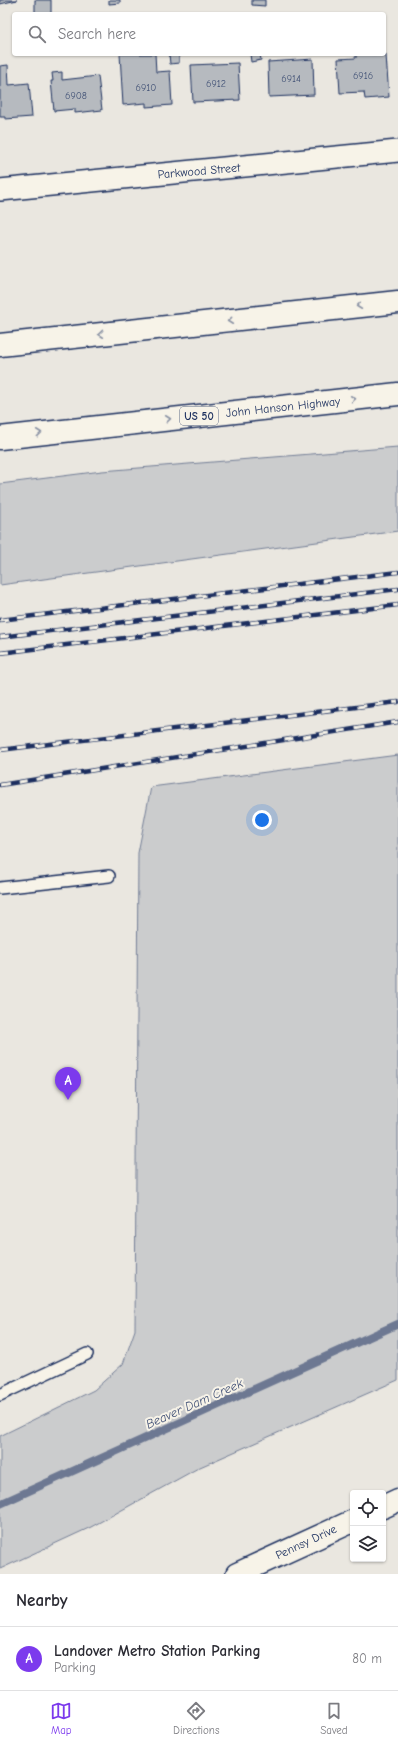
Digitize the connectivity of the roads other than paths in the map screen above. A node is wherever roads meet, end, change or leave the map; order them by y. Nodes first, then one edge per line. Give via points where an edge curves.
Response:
1 (398, 151) edge
2 (0, 190) edge
3 (398, 302) edge
4 (0, 345) edge
5 (398, 394) edge
6 (0, 438) edge
7 (109, 876) dead end
8 (0, 888) edge
9 (87, 1354) dead end
10 (0, 1395) edge
11 (398, 1500) edge
12 (386, 1506) edge
13 (350, 1522) edge
14 (237, 1574) edge

1 - 2 street, Parkwood Street
3 -> 4 main road
6 -> 5 main road, John Hanson Highway / US 50
7 - 8 lane
9 - 10 lane
11 - 12 main road
13 - 14 main road, Pennsy Drive

